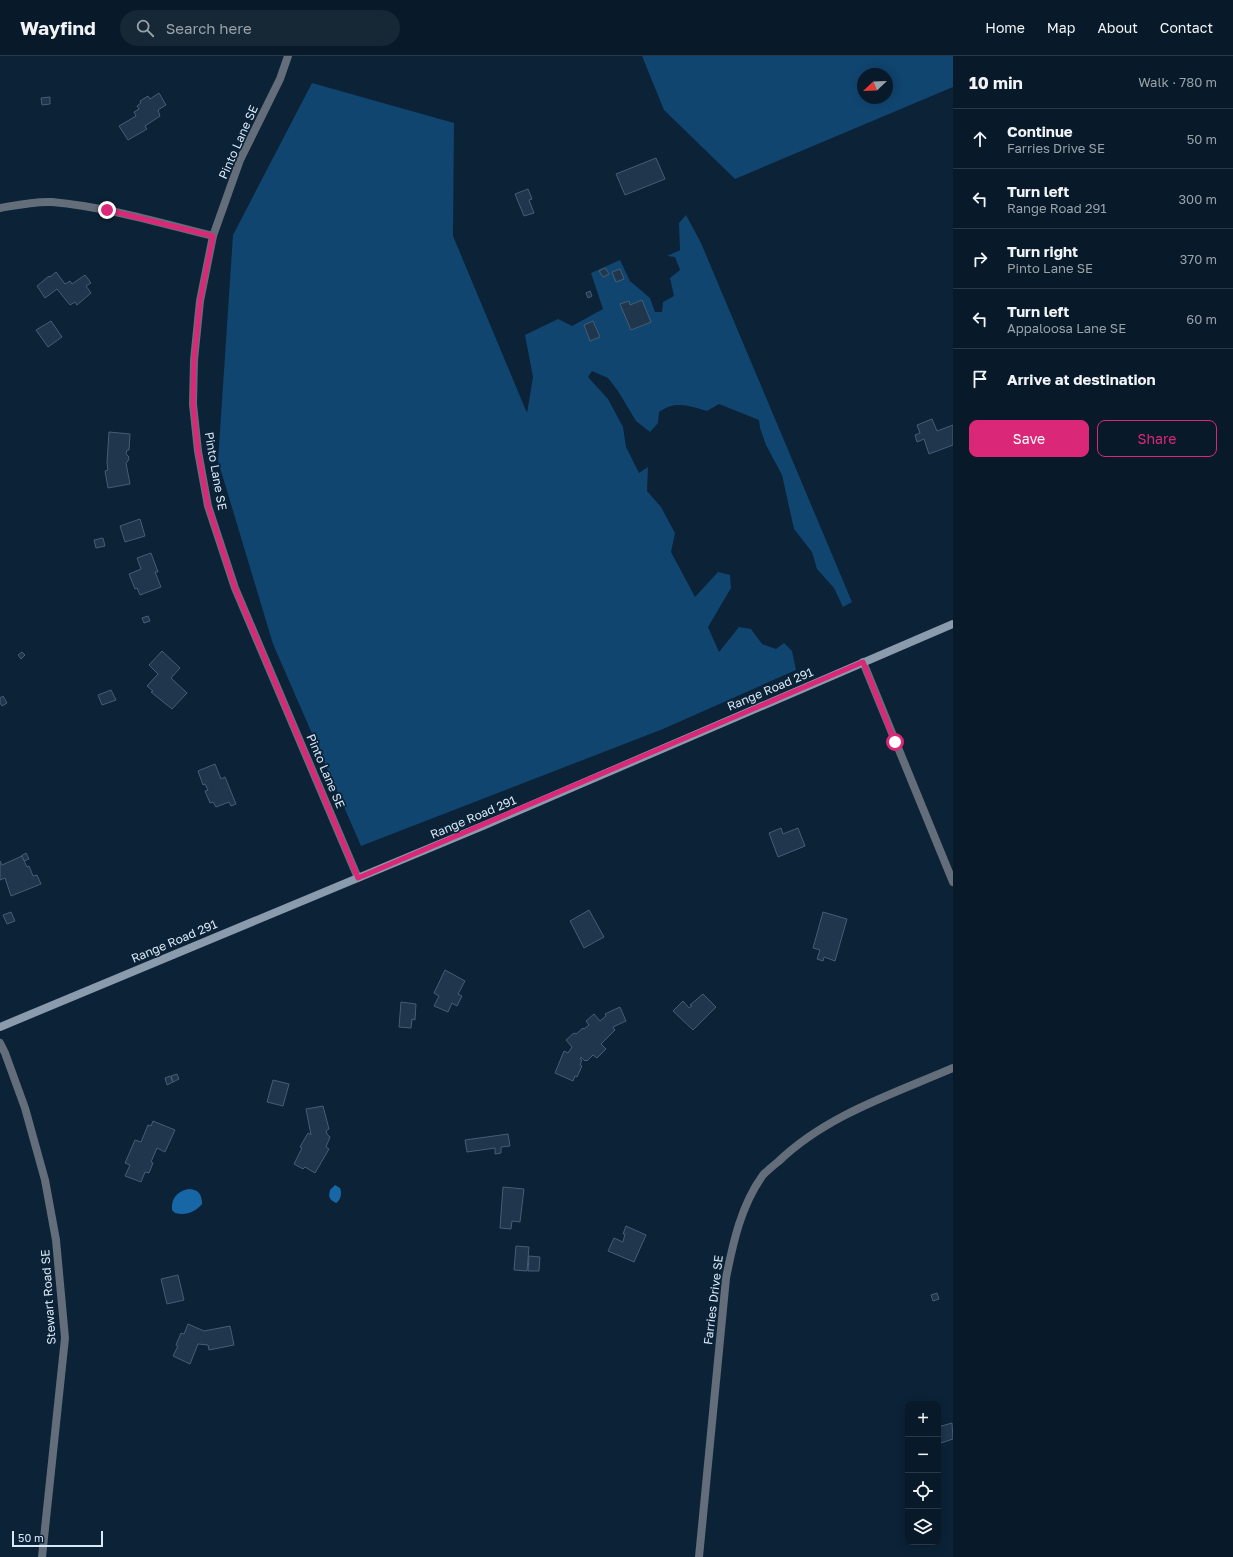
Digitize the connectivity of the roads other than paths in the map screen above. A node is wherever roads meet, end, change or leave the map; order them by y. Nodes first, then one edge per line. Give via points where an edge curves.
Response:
1 (288, 56) edge
2 (0, 208) edge
3 (213, 236) junction
4 (953, 624) edge
5 (863, 662) junction
6 (358, 878) junction
7 (953, 882) edge
8 (0, 1027) edge
9 (0, 1043) edge
10 (953, 1068) edge
11 (42, 1557) edge
12 (699, 1557) edge

1 - 3 street, Pinto Lane SE via 280,79 240,160
2 - 3 street via 50,202 107,210
3 - 6 street, Pinto Lane SE via 200,301 193,397 198,451 208,506 235,588
4 - 5 street, Range Road 291
5 - 6 street, Range Road 291
5 - 7 street
6 - 8 street, Range Road 291
9 - 11 street, Stewart Road SE via 25,1108 45,1180 56,1240 65,1338
10 - 12 street, Farries Drive SE via 832,1121 793,1148 764,1175 748,1202 733,1242 726,1278

